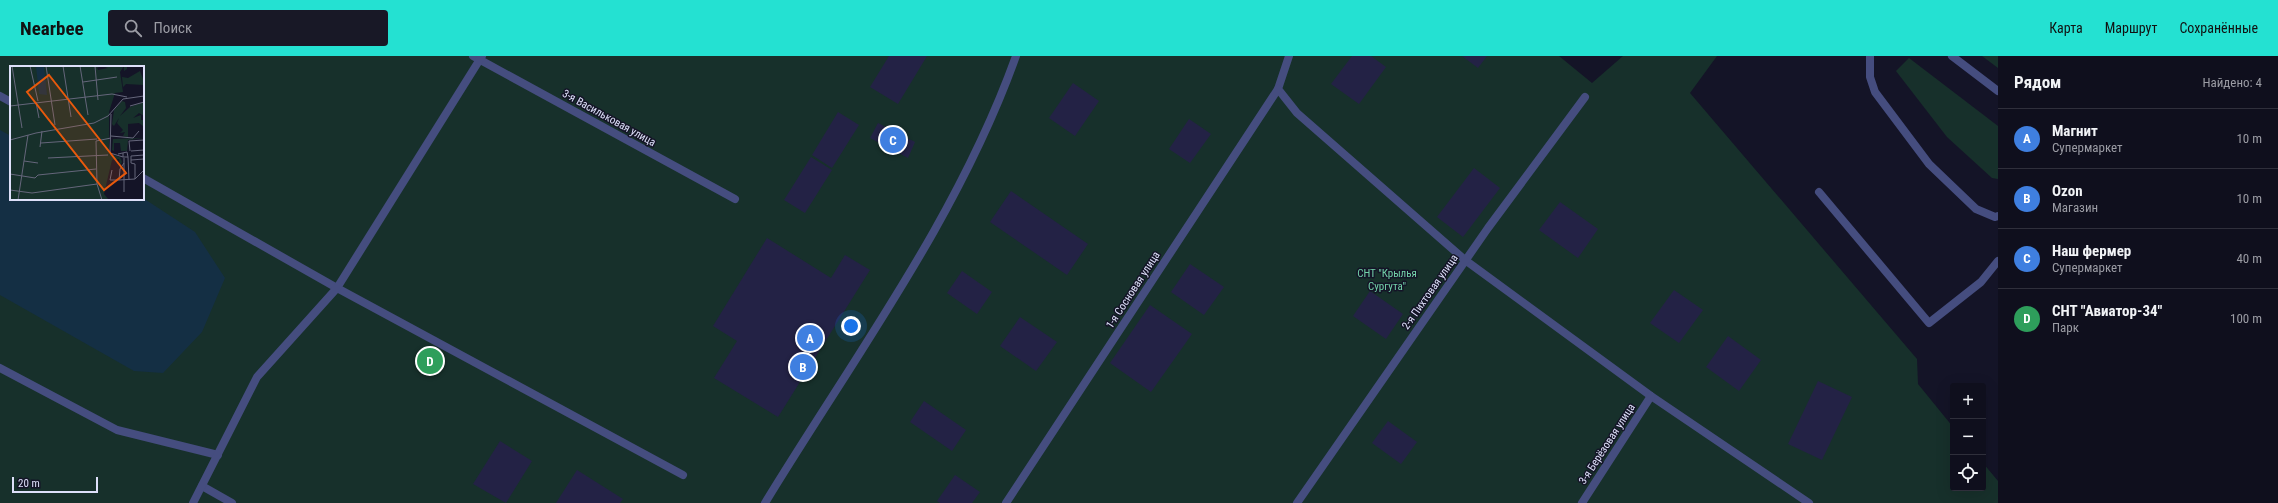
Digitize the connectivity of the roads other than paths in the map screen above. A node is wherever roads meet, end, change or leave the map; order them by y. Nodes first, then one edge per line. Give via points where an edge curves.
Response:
1 (1016, 56) edge
2 (1289, 56) edge
3 (1877, 56) edge
4 (1952, 56) edge
5 (478, 57) edge
6 (1871, 60) edge
7 (1278, 90) junction
8 (1998, 91) edge
9 (0, 96) edge
10 (1586, 97) dead end
11 (10, 101) edge
12 (144, 179) edge
13 (1818, 192) dead end
14 (735, 199) dead end
15 (1998, 216) edge
16 (1465, 260) junction
17 (1998, 261) edge
18 (337, 288) junction
19 (0, 368) edge
20 (1651, 396) junction
21 (218, 455) junction
22 (683, 475) dead end
23 (202, 486) junction
24 (193, 503) edge
25 (232, 503) edge
26 (765, 503) edge
27 (1006, 503) edge
28 (1297, 503) edge
29 (1582, 503) edge
30 (1809, 503) edge

1 - 26 street via 1008,79 951,202 902,289
2 - 7 street, 1-я Сосновая улица
3 - 6 street
4 - 8 street
5 - 14 street, 3-я Васильковая улица
5 - 18 street
6 - 15 street via 1870,77 1875,92 1929,164 1976,209
7 - 16 street via 1297,113
7 - 27 street, 1-я Сосновая улица
9 - 11 street
10 - 16 street, 2-я Пихтовая улица
12 - 18 street
13 - 17 street via 1929,322 1981,282
16 - 20 street
16 - 28 street, 2-я Пихтовая улица
18 - 21 street via 257,377
18 - 22 street
19 - 21 street via 116,430
20 - 29 street, 3-я Берёзовая улица
20 - 30 street
21 - 23 street
23 - 24 street
23 - 25 street

